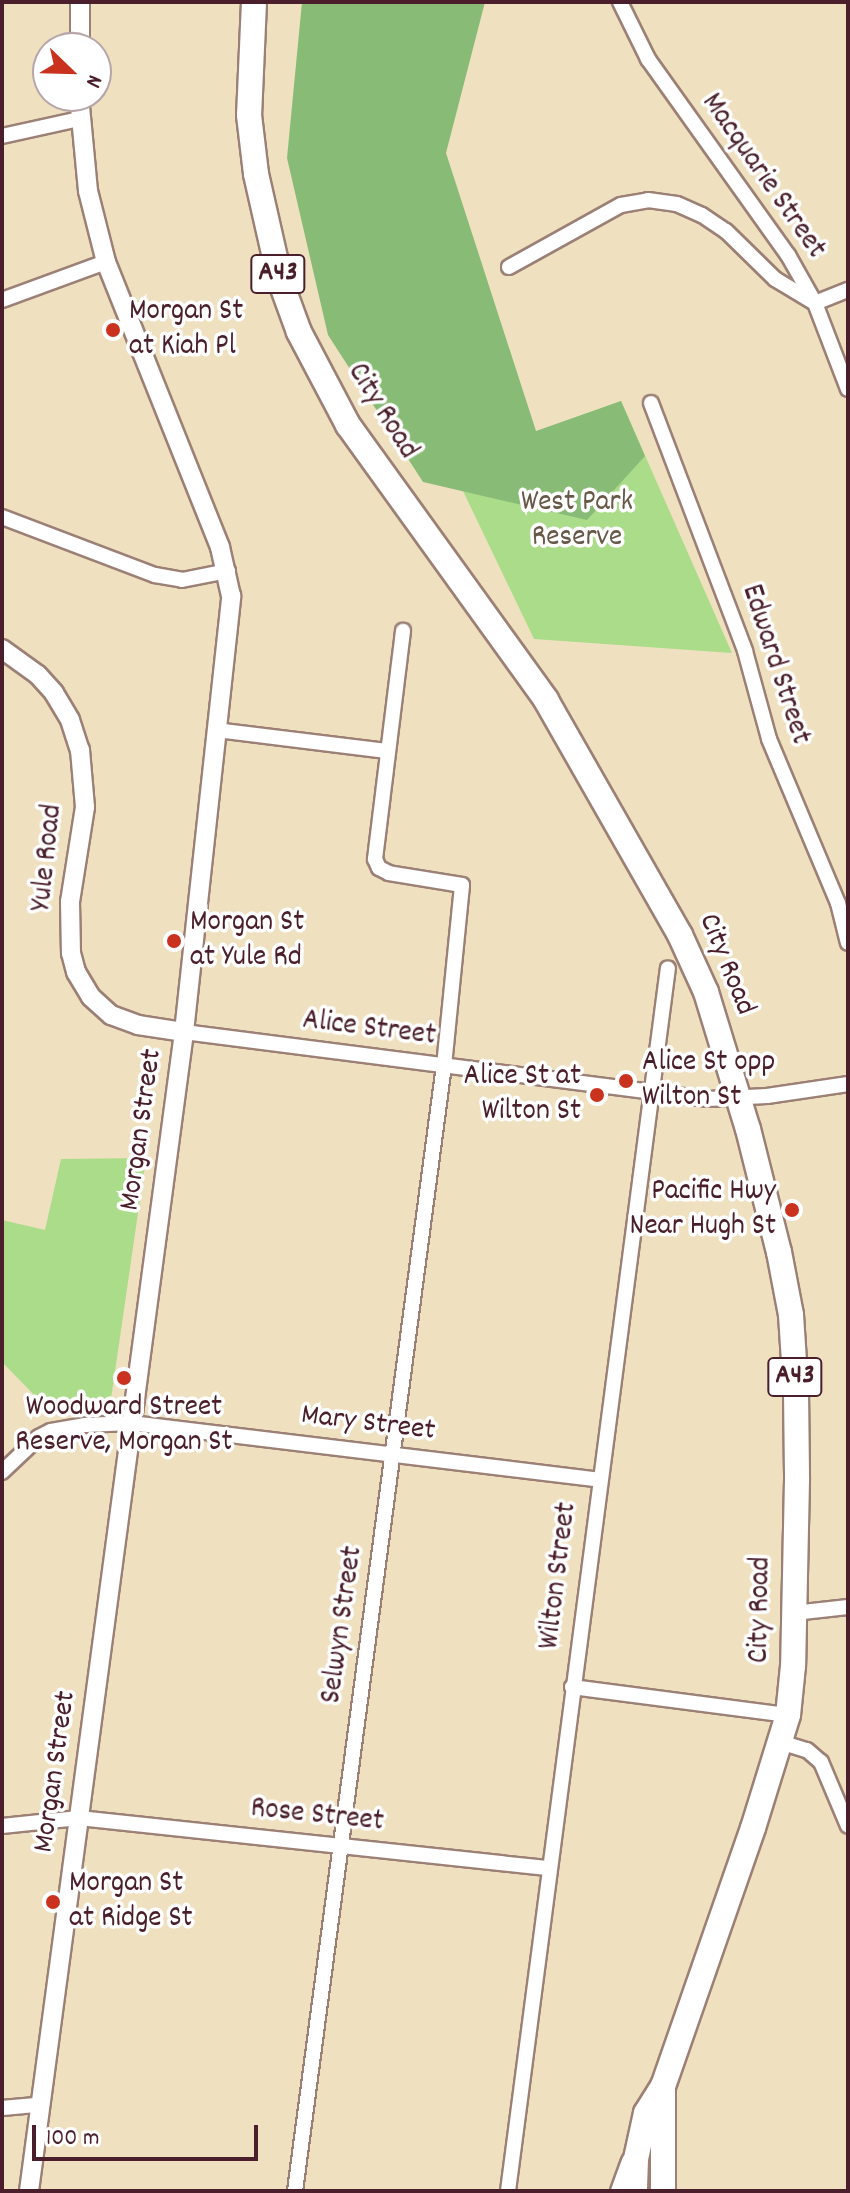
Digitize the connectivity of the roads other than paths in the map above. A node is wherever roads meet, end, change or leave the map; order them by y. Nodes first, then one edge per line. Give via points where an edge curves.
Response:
1 (80, 2) edge
2 (254, 2) edge
3 (620, 2) edge
4 (80, 32) edge
5 (79, 112) edge
6 (79, 119) junction
7 (2, 136) edge
8 (106, 262) junction
9 (509, 267) dead end
10 (848, 290) edge
11 (2, 300) edge
12 (815, 303) junction
13 (848, 389) edge
14 (651, 403) dead end
15 (2, 517) edge
16 (228, 571) junction
17 (403, 631) dead end
18 (2, 649) edge
19 (216, 730) junction
20 (386, 751) junction
21 (848, 943) edge
22 (668, 968) dead end
23 (184, 1032) junction
24 (444, 1066) junction
25 (848, 1084) edge
26 (651, 1093) junction
27 (738, 1098) junction
28 (131, 1423) junction
29 (393, 1455) junction
30 (2, 1472) edge
31 (599, 1480) junction
32 (848, 1607) edge
33 (794, 1613) junction
34 (572, 1687) junction
35 (788, 1715) junction
36 (780, 1742) junction
37 (79, 1818) junction
38 (2, 1826) edge
39 (848, 1826) edge
40 (341, 1846) junction
41 (549, 1868) junction
42 (663, 2086) junction
43 (40, 2105) junction
44 (2, 2108) edge
45 (646, 2113) junction
46 (29, 2191) edge
47 (295, 2191) edge
48 (508, 2191) edge
49 (618, 2191) edge
50 (635, 2191) edge
51 (663, 2191) edge

1 - 4 street
2 - 27 highway, City Road / A43 via 249,115 256,174 280,280 299,332 348,425 512,649 582,759 695,965
3 - 12 street, Macquarie Street via 648,59 788,255
5 - 6 street, Morgan Street
6 - 7 street
6 - 8 street, Morgan Street via 88,191
8 - 11 street
8 - 16 street, Morgan Street
9 - 12 street via 609,211 648,200 702,215 775,279
10 - 12 street
12 - 13 street, Macquarie Street
14 - 21 street, Edward Street via 745,651 769,739 838,903
15 - 16 street via 155,575 182,580
16 - 19 street, Morgan Street via 231,596
17 - 20 street
18 - 23 street, Yule Road via 54,693 80,750 85,807 70,902 76,972 91,997 111,1015
19 - 20 street
19 - 23 street, Morgan Street
20 - 24 street, Selwyn Street via 375,859 379,868 462,885
22 - 26 street, Wilton Street
23 - 24 street, Alice Street
23 - 28 street, Morgan Street
24 - 26 street, Alice Street
24 - 29 street, Selwyn Street
25 - 27 street, Alice Street
26 - 27 street, Alice Street
26 - 31 street, Wilton Street
27 - 33 highway, City Road / A43 via 791,1315 796,1392
28 - 29 street, Mary Street
28 - 30 street, Mary Street via 51,1431
28 - 37 street, Morgan Street
29 - 31 street, Mary Street
29 - 40 street, Selwyn Street
31 - 34 street, Wilton Street
32 - 33 street
33 - 35 highway, City Road / A43
34 - 35 street
34 - 41 street, Wilton Street
35 - 36 highway, City Road / A43
36 - 39 street via 807,1750 821,1762
36 - 42 highway, City Road / A43
37 - 38 street, Rose Street
37 - 40 street, Rose Street
37 - 43 street, Morgan Street
40 - 41 street, Rose Street
40 - 47 street, Selwyn Street
41 - 48 street, Wilton Street
42 - 45 highway, City Road / A43
42 - 51 highway, City Road / A43
43 - 44 street
43 - 46 street, Morgan Street
45 - 49 street
45 - 50 highway, City Road / A43

